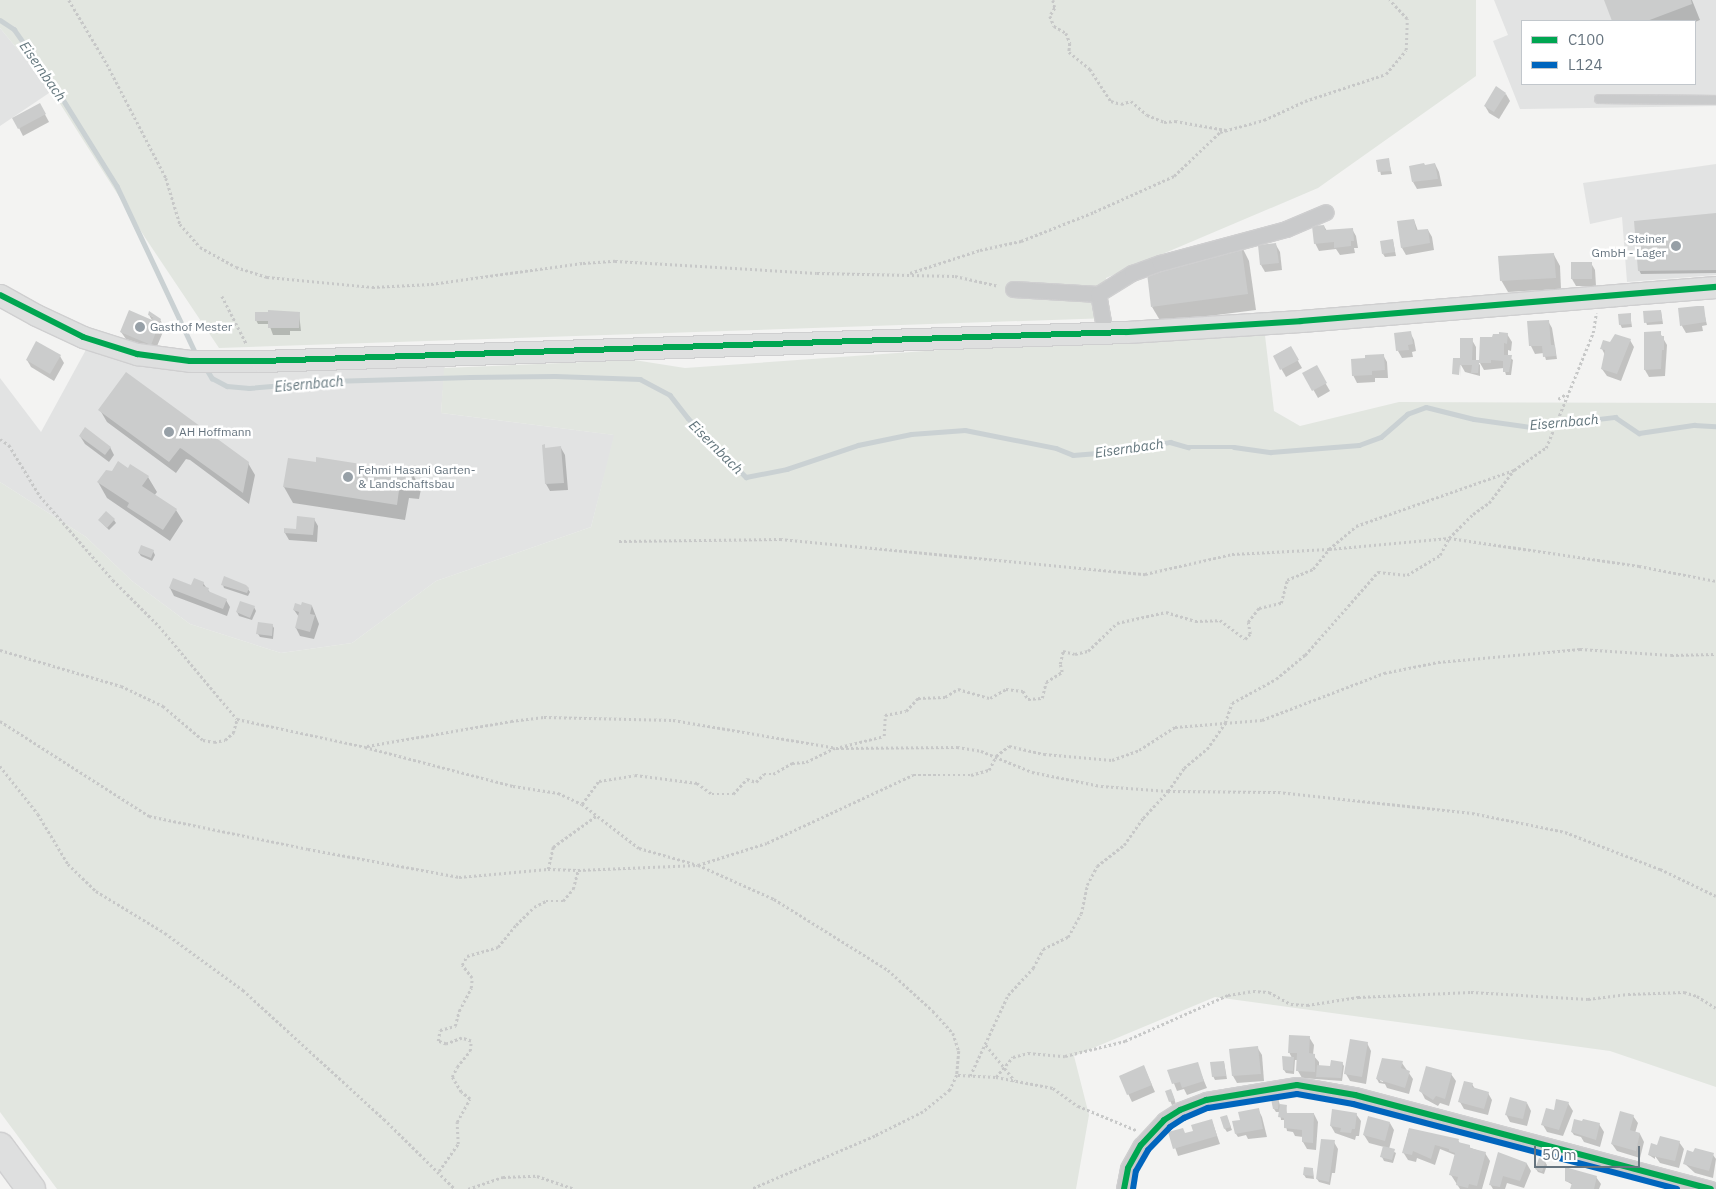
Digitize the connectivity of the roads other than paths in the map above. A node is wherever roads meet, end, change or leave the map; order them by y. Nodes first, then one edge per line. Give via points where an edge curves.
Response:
1 (1599, 98) dead end
2 (1716, 100) edge
3 (1326, 212) dead end
4 (1716, 287) edge
5 (1013, 290) road end
6 (1098, 294) junction
7 (0, 295) edge
8 (1105, 333) junction
9 (0, 1147) edge
10 (31, 1189) edge
11 (1124, 1189) edge
12 (1711, 1189) edge

1 - 2 lane
3 - 6 street via 1286,229 1160,263 1132,274
4 - 8 main road via 1301,321
5 - 6 street
6 - 8 street
7 - 8 main road via 83,337 137,354 190,361
9 - 10 highway
11 - 12 street via 1128,1168 1150,1134 1164,1120 1192,1104 1248,1091 1297,1086 1355,1095

